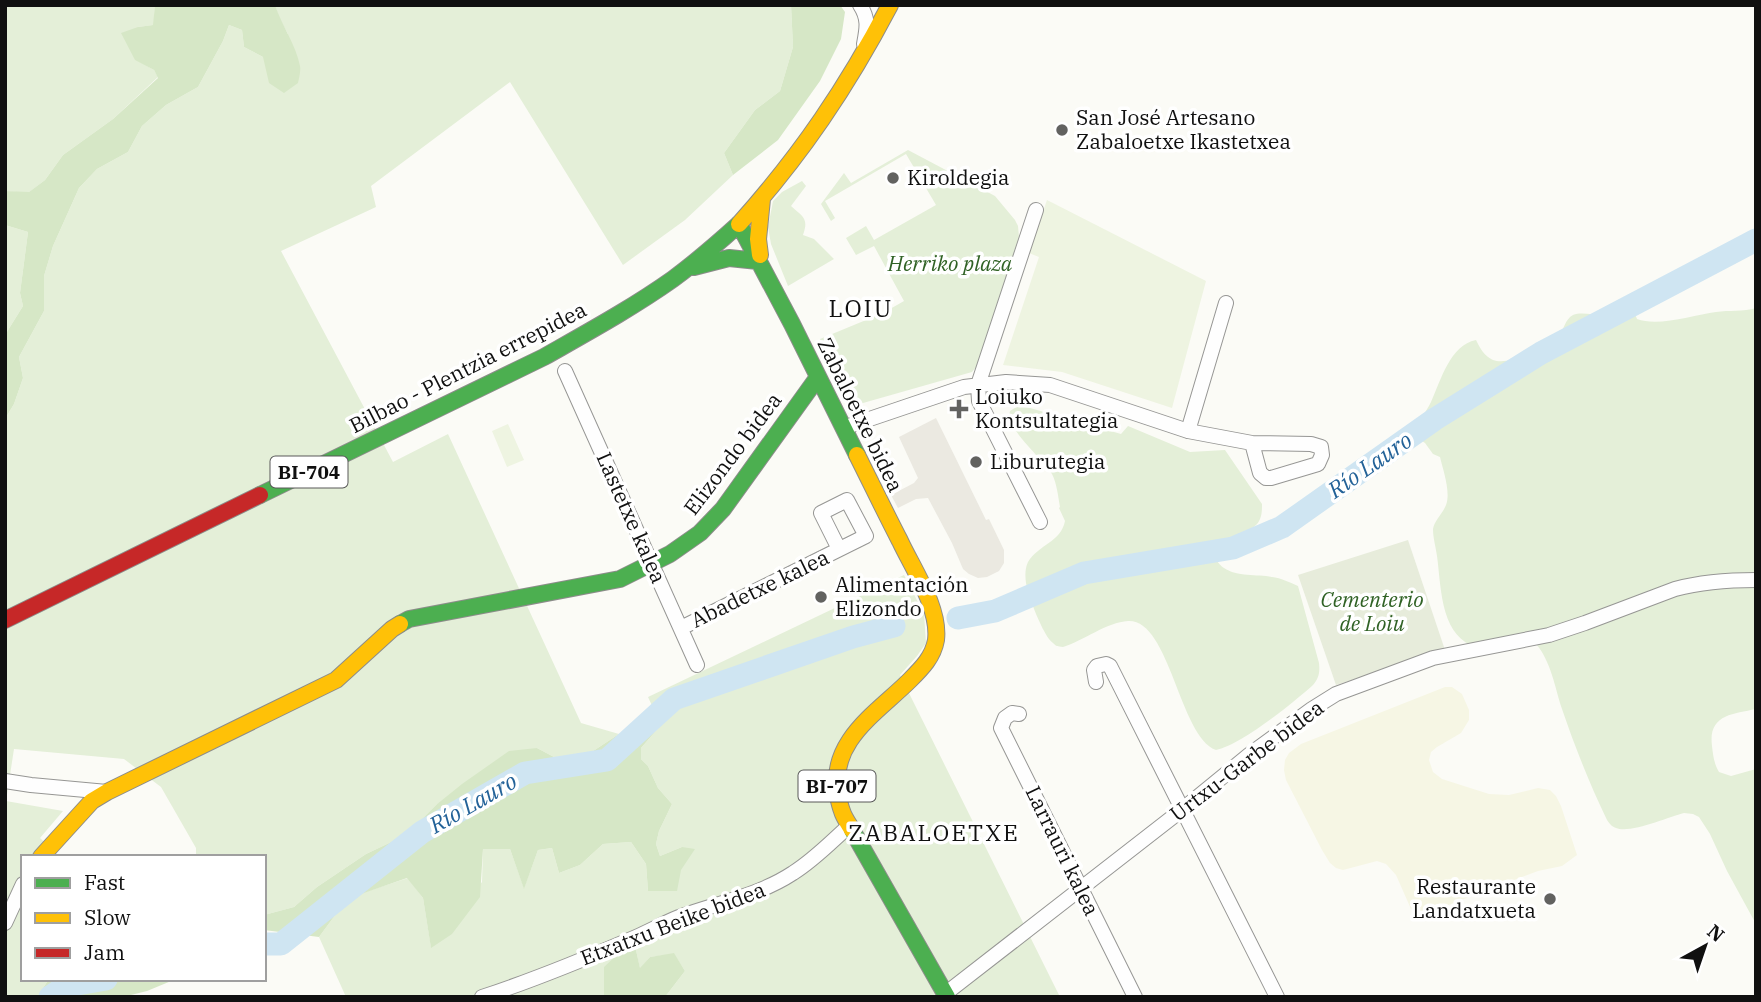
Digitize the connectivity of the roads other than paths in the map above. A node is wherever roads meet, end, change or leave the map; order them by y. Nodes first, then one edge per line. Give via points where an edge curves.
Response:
1 (860, 5) edge
2 (890, 5) edge
3 (861, 59) junction
4 (762, 199) junction
5 (1036, 209) dead end
6 (739, 224) junction
7 (760, 263) junction
8 (684, 270) junction
9 (1226, 303) dead end
10 (565, 371) dead end
11 (818, 377) junction
12 (978, 385) junction
13 (843, 428) junction
14 (1188, 431) junction
15 (1252, 443) junction
16 (1040, 522) dead end
17 (839, 550) dead end
18 (652, 563) junction
19 (1756, 580) edge
20 (5, 621) edge
21 (681, 628) junction
22 (697, 666) dead end
23 (1096, 682) dead end
24 (1019, 714) dead end
25 (5, 781) edge
26 (107, 792) junction
27 (1183, 809) junction
28 (849, 825) junction
29 (43, 855) edge
30 (21, 888) edge
31 (1081, 889) junction
32 (5, 923) edge
33 (946, 995) edge
34 (482, 997) edge
35 (1135, 997) edge
36 (1277, 997) edge

1 - 3 street via 867,27
2 - 3 main road
3 - 4 main road via 799,153
4 - 6 main road
4 - 7 main road
5 - 12 street
6 - 7 main road, Zabaloetxe bidea / BI-707
6 - 8 main road, BI-704
7 - 8 main road via 729,258
7 - 11 main road, Zabaloetxe bidea / BI-707
8 - 20 main road, Bilbao - Plentzia errepidea / BI-704 via 611,319 501,378
9 - 14 street
10 - 18 street, Lastetxe kalea
11 - 13 main road, Zabaloetxe bidea / BI-707
11 - 18 main road, Elizondo bidea via 723,509 700,533
12 - 13 street
12 - 14 street via 1050,385
12 - 16 street via 979,401
13 - 28 main road, Zabaloetxe bidea / BI-707 via 923,587 936,625 934,649 927,662 853,733 839,762 838,794
14 - 15 street
15 - 15 street via 1260,473 1266,478 1318,464 1322,455 1321,447 1311,444
17 - 21 street, Abadetxe kalea
18 - 21 street, Lastetxe kalea
18 - 26 main road, Elizondo bidea via 620,579 409,619 336,680
19 - 27 street, Urtxu-Garbe bidea via 1682,587 1549,635 1433,658 1336,694 1249,755
21 - 22 street, Lastetxe kalea
23 - 27 street via 1097,666 1110,666
24 - 31 street, Larrauri kalea via 1005,718 1001,728
25 - 26 street
26 - 29 main road, Elizondo bidea via 92,801
27 - 31 street, Urtxu-Garbe bidea
27 - 36 street
28 - 33 main road, BI-707
28 - 34 street, Etxatxu Beike bidea via 812,860 769,887 678,917
30 - 32 street
31 - 33 street, Urtxu-Garbe bidea
31 - 35 street, Larrauri kalea

